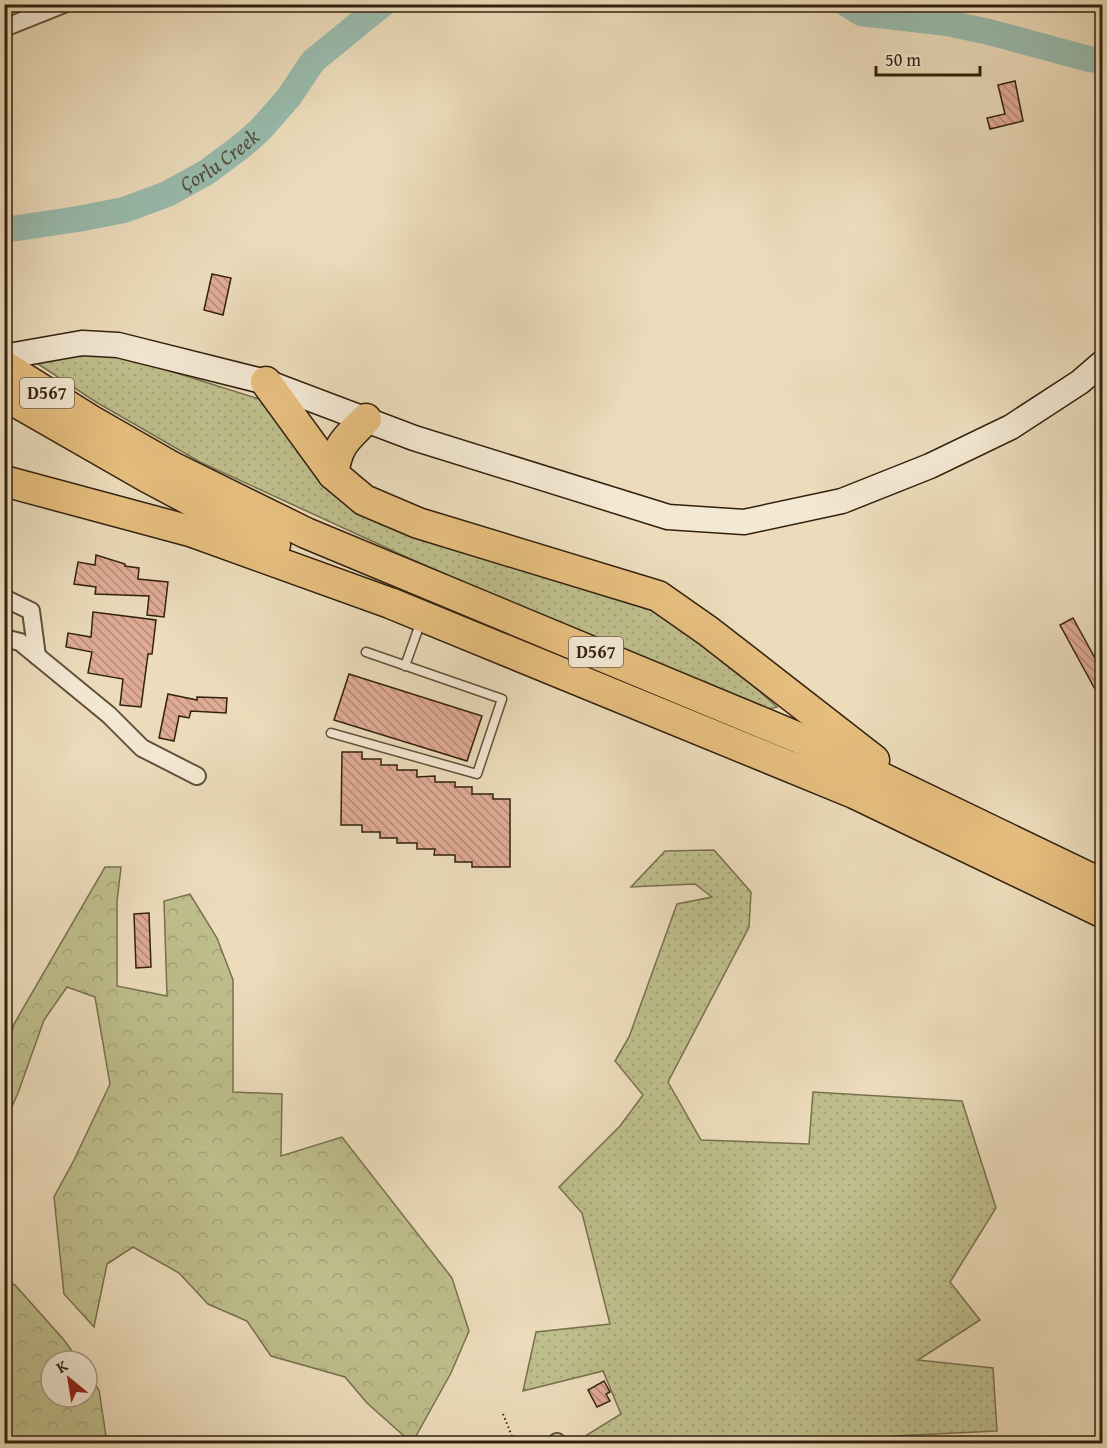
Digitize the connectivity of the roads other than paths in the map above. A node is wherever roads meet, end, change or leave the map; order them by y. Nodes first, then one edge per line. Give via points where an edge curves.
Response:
1 (64, 4) edge
2 (4, 28) edge
3 (4, 360) edge
4 (1102, 363) edge
5 (4, 366) edge
6 (266, 382) junction
7 (4, 395) edge
8 (366, 419) junction
9 (84, 429) junction
10 (333, 474) junction
11 (4, 481) edge
12 (4, 598) edge
13 (390, 603) junction
14 (422, 616) junction
15 (4, 638) edge
16 (366, 652) dead end
17 (37, 656) junction
18 (405, 666) junction
19 (331, 733) dead end
20 (197, 776) dead end
21 (1102, 884) edge
22 (1102, 912) edge

1 - 2 street
3 - 6 street via 82,344 118,345
4 - 8 street via 1011,427 930,466 842,501 744,522 668,517 414,438
5 - 9 highway, D567
6 - 8 street
6 - 10 highway
7 - 9 highway, D567
8 - 10 highway via 337,452
9 - 13 highway, D567 via 243,529
9 - 21 highway, D567 via 306,533 799,738
10 - 21 highway via 364,500 418,523 658,596 900,779
11 - 13 highway via 190,531
12 - 17 street via 31,611
13 - 14 highway, D567
14 - 18 lane
14 - 22 highway, D567 via 854,793
15 - 17 street via 20,642
16 - 18 lane
17 - 20 street via 142,747
18 - 19 lane via 502,699 477,774

